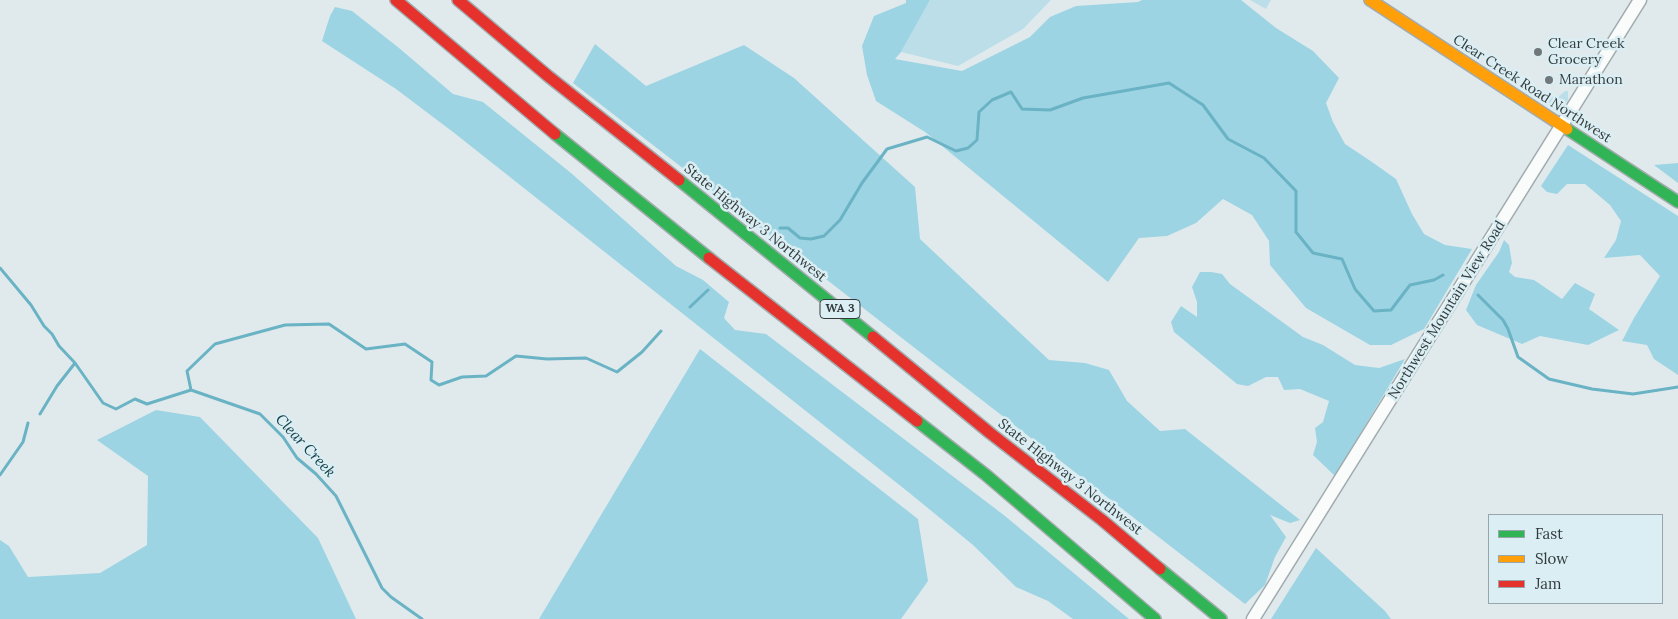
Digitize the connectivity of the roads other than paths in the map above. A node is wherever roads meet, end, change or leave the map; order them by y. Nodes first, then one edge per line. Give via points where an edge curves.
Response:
1 (396, 0) edge
2 (458, 0) edge
3 (1370, 0) edge
4 (1640, 0) edge
5 (1562, 126) junction
6 (1678, 202) edge
7 (1155, 619) edge
8 (1221, 619) edge
9 (1253, 619) edge

1 - 7 main road, WA 3 via 529,113 986,475
2 - 8 main road, State Highway 3 Northwest / WA 3
3 - 5 main road, Clear Creek Road Northwest
4 - 5 street, Northwest Mountain View Road
5 - 6 main road, Clear Creek Road Northwest
5 - 9 street, Northwest Mountain View Road

